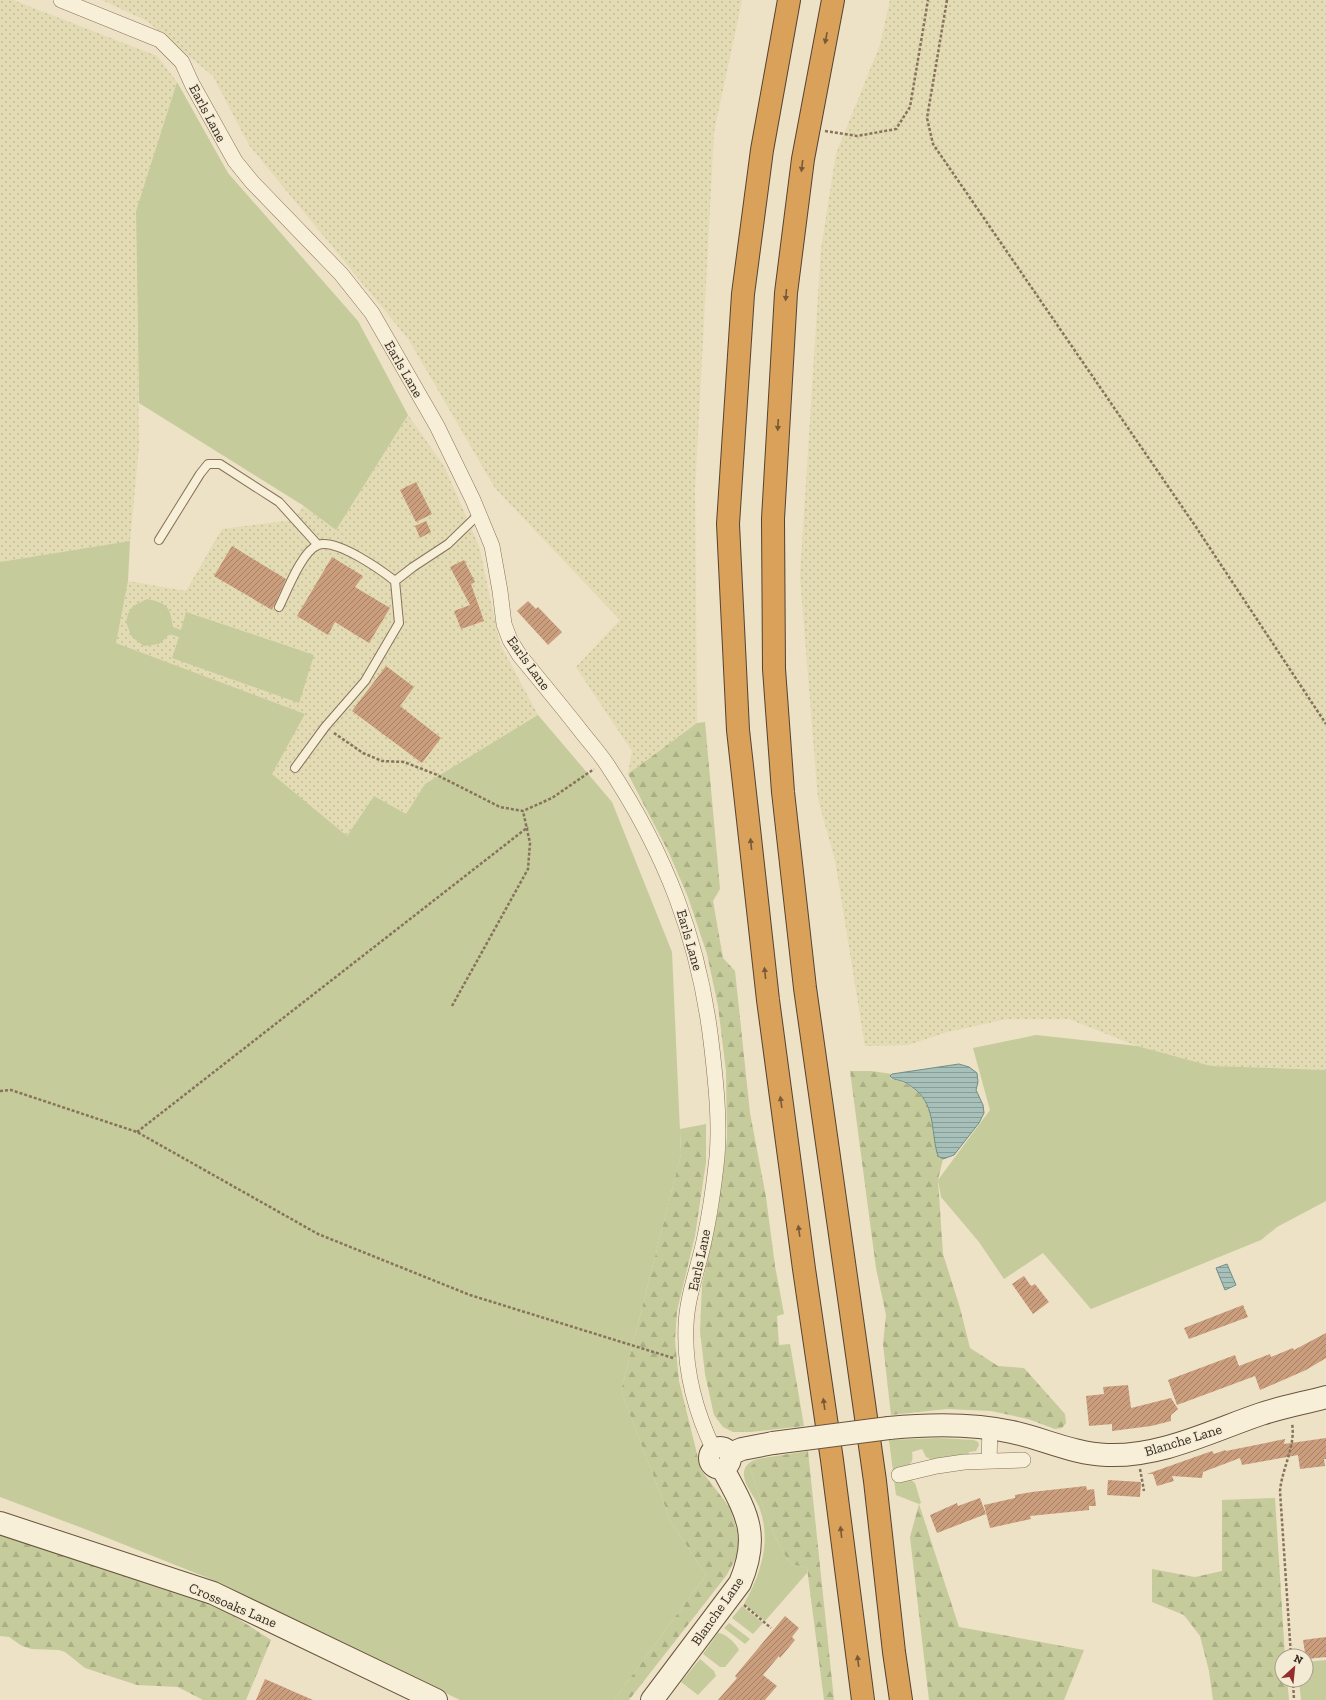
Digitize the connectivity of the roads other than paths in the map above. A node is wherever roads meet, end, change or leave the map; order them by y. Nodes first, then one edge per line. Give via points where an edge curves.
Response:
1 (60, 0) edge
2 (789, 0) edge
3 (834, 0) edge
4 (479, 514) junction
5 (159, 540) dead end
6 (318, 545) junction
7 (395, 581) junction
8 (279, 607) dead end
9 (295, 768) dead end
10 (1326, 1397) edge
11 (990, 1428) junction
12 (722, 1457) junction
13 (989, 1460) junction
14 (1023, 1460) dead end
15 (899, 1475) dead end
16 (0, 1523) edge
17 (436, 1700) edge
18 (652, 1700) edge
19 (863, 1700) edge
20 (901, 1700) edge

1 - 4 street, Earls Lane via 160,40 182,62 235,161 341,274 372,313 437,426
19 -> 2 highway via 768,1000 738,730 728,524 744,294 762,150
3 -> 20 highway via 803,159 786,293 773,519 774,669 783,792 805,988 874,1473
4 - 7 lane via 448,544
4 - 12 street, Earls Lane via 492,546 504,624 510,640 520,656 605,761 648,831 686,921 698,965 707,1008 717,1093 717,1154 704,1240 686,1324 687,1361 697,1409
5 - 6 lane via 208,464 220,464 278,502
6 - 7 lane via 330,545 365,560
6 - 8 lane via 302,561
7 - 9 lane via 399,624 365,681 325,727
10 - 11 street, Blanche Lane via 1263,1414 1164,1448 1124,1455 1081,1452
11 - 12 street, Blanche Lane, bridge via 957,1425 889,1428 773,1443 742,1449
11 - 13 street
12 - 18 street, Blanche Lane via 750,1531 748,1565 740,1583
13 - 14 street
13 - 15 street via 937,1466
16 - 17 street, Crossoaks Lane via 213,1593

